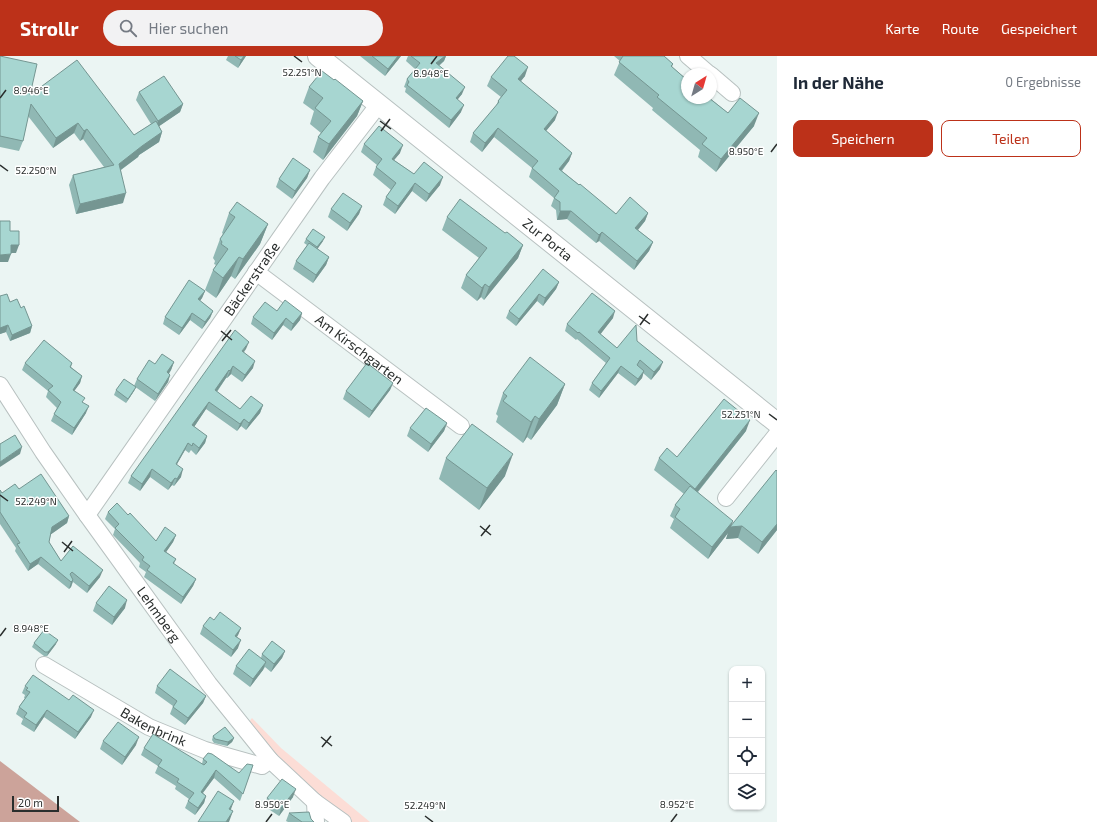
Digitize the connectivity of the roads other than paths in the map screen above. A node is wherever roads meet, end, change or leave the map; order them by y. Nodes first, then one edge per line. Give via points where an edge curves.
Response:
1 (318, 56) edge
2 (688, 56) edge
3 (702, 68) edge
4 (717, 81) edge
5 (732, 93) dead end
6 (379, 104) junction
7 (256, 272) junction
8 (0, 385) edge
9 (777, 423) edge
10 (461, 426) dead end
11 (777, 434) edge
12 (726, 498) dead end
13 (87, 515) junction
14 (44, 665) dead end
15 (270, 760) junction
16 (315, 802) junction
17 (316, 822) edge
18 (344, 822) edge

1 - 6 main road, Zur Porta
2 - 3 street
4 - 5 street
6 - 7 street, Bäckerstraße via 322,178
6 - 9 main road, Zur Porta
7 - 10 street, Am Kirschgarten
7 - 13 street, Bäckerstraße
8 - 13 street, Lehmberg
11 - 12 street
13 - 15 street, Lehmberg via 209,684
14 - 15 street, Bakenbrink via 149,727 205,750 262,766
15 - 16 street, Lehmberg
16 - 17 street
16 - 18 street, Lehmberg

